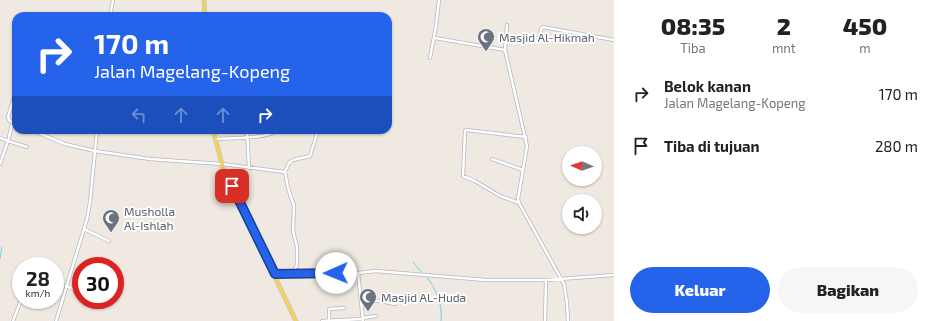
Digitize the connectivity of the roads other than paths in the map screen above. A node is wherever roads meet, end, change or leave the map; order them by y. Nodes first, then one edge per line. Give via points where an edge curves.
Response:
1 (113, 0) edge
2 (204, 0) edge
3 (439, 0) edge
4 (111, 12) edge
5 (205, 12) edge
6 (507, 25) dead end
7 (435, 38) junction
8 (523, 38) dead end
9 (614, 40) edge
10 (505, 50) junction
11 (430, 58) dead end
12 (12, 103) edge
13 (12, 122) edge
14 (12, 125) edge
15 (41, 134) edge
16 (97, 134) edge
17 (214, 134) edge
18 (270, 134) edge
19 (317, 134) edge
20 (248, 136) junction
21 (526, 137) junction
22 (0, 138) edge
23 (215, 139) junction
24 (8, 141) junction
25 (28, 147) dead end
26 (95, 151) junction
27 (492, 159) dead end
28 (0, 164) edge
29 (222, 164) junction
30 (249, 168) junction
31 (523, 170) junction
32 (285, 172) junction
33 (518, 203) junction
34 (84, 229) junction
35 (109, 241) dead end
36 (358, 273) junction
37 (275, 274) junction
38 (292, 274) junction
39 (614, 275) edge
40 (561, 279) junction
41 (546, 280) junction
42 (66, 286) junction
43 (72, 288) edge
44 (361, 299) junction
45 (395, 304) dead end
46 (344, 308) dead end
47 (18, 309) edge
48 (376, 316) dead end
49 (363, 319) edge
50 (13, 321) edge
51 (56, 321) edge
52 (296, 321) edge
53 (322, 321) edge
54 (329, 321) edge
55 (545, 321) edge
56 (568, 321) edge

1 - 4 street
2 - 5 main road
3 - 7 street
6 - 10 street
7 - 10 street
7 - 11 street
8 - 9 street via 540,38 542,27
10 - 21 street
12 - 13 street via 8,117
14 - 24 street
15 - 26 street via 65,144
16 - 26 street
17 - 23 main road
18 - 20 street
19 - 32 street via 310,156 293,160
20 - 23 street
20 - 30 street
21 - 31 street via 527,153
21 - 33 street via 465,131 463,176
22 - 24 street
23 - 29 main road
24 - 25 street
24 - 28 street
26 - 29 street via 150,159
26 - 34 street via 90,202
27 - 31 street
29 - 30 street
29 - 37 main road
30 - 32 street
31 - 33 street
32 - 38 street via 294,206 293,231 297,247 297,265
33 - 40 street
34 - 35 street
34 - 42 street
36 - 38 street
36 - 41 street via 376,271 486,280
36 - 44 street
37 - 38 street
37 - 52 main road
39 - 40 street
40 - 41 street
40 - 56 street via 564,284
41 - 55 street
42 - 43 street
42 - 51 street
44 - 45 street
44 - 49 street
46 - 54 street via 329,309
47 - 50 street
48 - 49 street
49 - 54 street
53 - 54 street

